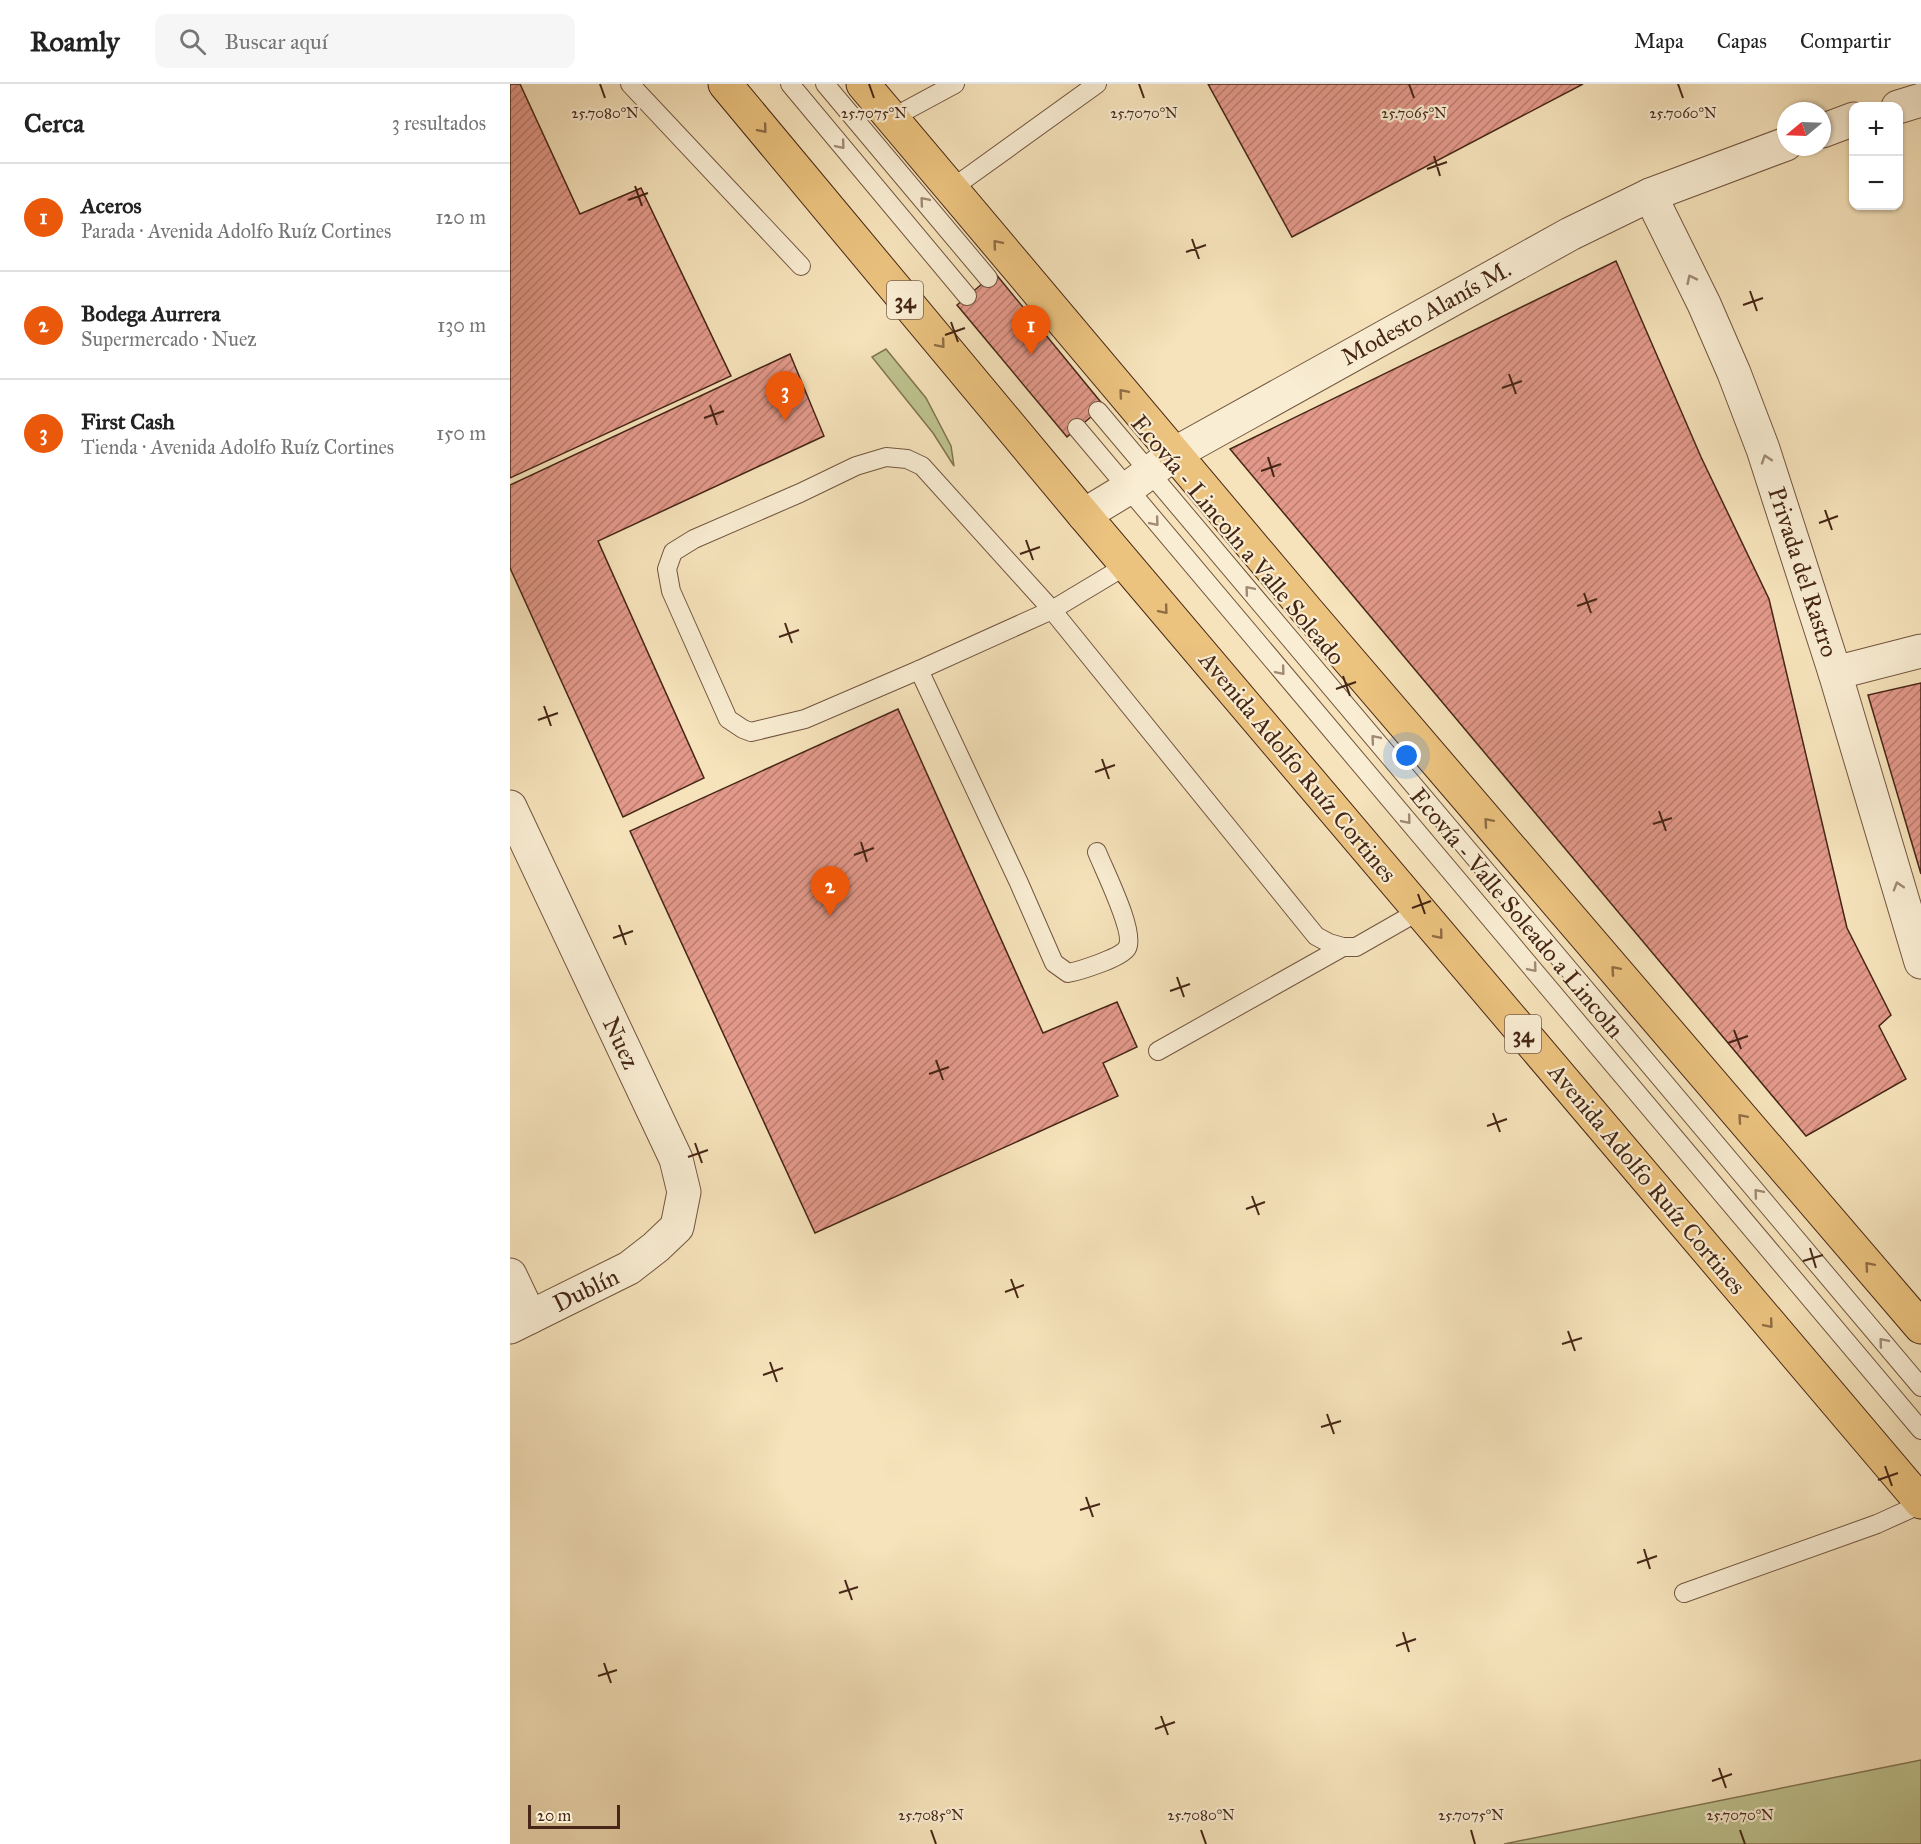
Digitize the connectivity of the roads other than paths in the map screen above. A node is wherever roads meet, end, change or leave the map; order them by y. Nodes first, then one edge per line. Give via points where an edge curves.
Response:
1 (630, 84) edge
2 (725, 84) edge
3 (790, 84) edge
4 (825, 84) edge
5 (863, 84) edge
6 (955, 84) edge
7 (1098, 84) edge
8 (1921, 100) edge
9 (1903, 105) edge
10 (892, 118) junction
11 (1849, 121) edge
12 (1831, 128) edge
13 (1777, 147) edge
14 (951, 189) junction
15 (1650, 195) junction
16 (801, 266) dead end
17 (988, 278) dead end
18 (967, 296) dead end
19 (1098, 411) dead end
20 (1077, 429) dead end
21 (1150, 472) junction
22 (1084, 515) junction
23 (1127, 565) junction
24 (1052, 610) junction
25 (1921, 651) edge
26 (919, 670) junction
27 (1835, 673) junction
28 (510, 807) edge
29 (1097, 852) dead end
30 (1419, 911) junction
31 (1343, 947) junction
32 (1921, 962) edge
33 (1158, 1051) dead end
34 (629, 1268) joint
35 (510, 1275) edge
36 (520, 1322) edge
37 (1921, 1327) edge
38 (1921, 1387) edge
39 (1921, 1430) edge
40 (1921, 1503) edge
41 (1684, 1593) dead end

1 - 16 lane
2 -> 22 main road, Avenida Adolfo Ruíz Cortines / 34
3 -> 18 lane
17 -> 4 lane
5 - 10 main road
6 - 10 lane
7 - 14 lane
8 - 9 street
10 - 14 main road
11 - 12 street
13 - 15 street, Modesto Alanís M.
21 -> 14 main road
15 - 21 street, Modesto Alanís M. via 1570,234
27 -> 15 street, Privada del Rastro via 1755,427 1704,304
19 - 21 lane, Ecovía - Lincoln a Valle Soleado
20 - 21 lane, Ecovía - Valle Soleado a Lincoln
21 - 22 street, Modesto Alanís M.
37 -> 21 main road
38 -> 21 lane, Ecovía - Lincoln a Valle Soleado
21 -> 39 lane, Ecovía - Valle Soleado a Lincoln
22 - 23 main road, Avenida Adolfo Ruíz Cortines / 34
23 - 24 lane
23 -> 30 main road, Avenida Adolfo Ruíz Cortines / 34
24 - 26 lane
24 - 26 lane via 922,466 907,459 886,458 856,466 673,552 667,569 671,591 728,719 743,729 759,731 805,718
24 - 31 lane via 1316,936
25 - 27 street
26 - 29 lane via 1054,963 1068,973 1120,955 1127,948 1126,923
32 -> 27 street, Privada del Rastro
28 - 34 street, Nuez via 676,1159 684,1192 677,1227
30 - 31 lane via 1356,946
30 -> 40 main road, Avenida Adolfo Ruíz Cortines / 34
31 - 33 lane
34 - 36 street, Dublín
35 - 36 street
40 - 41 lane via 1877,1524

